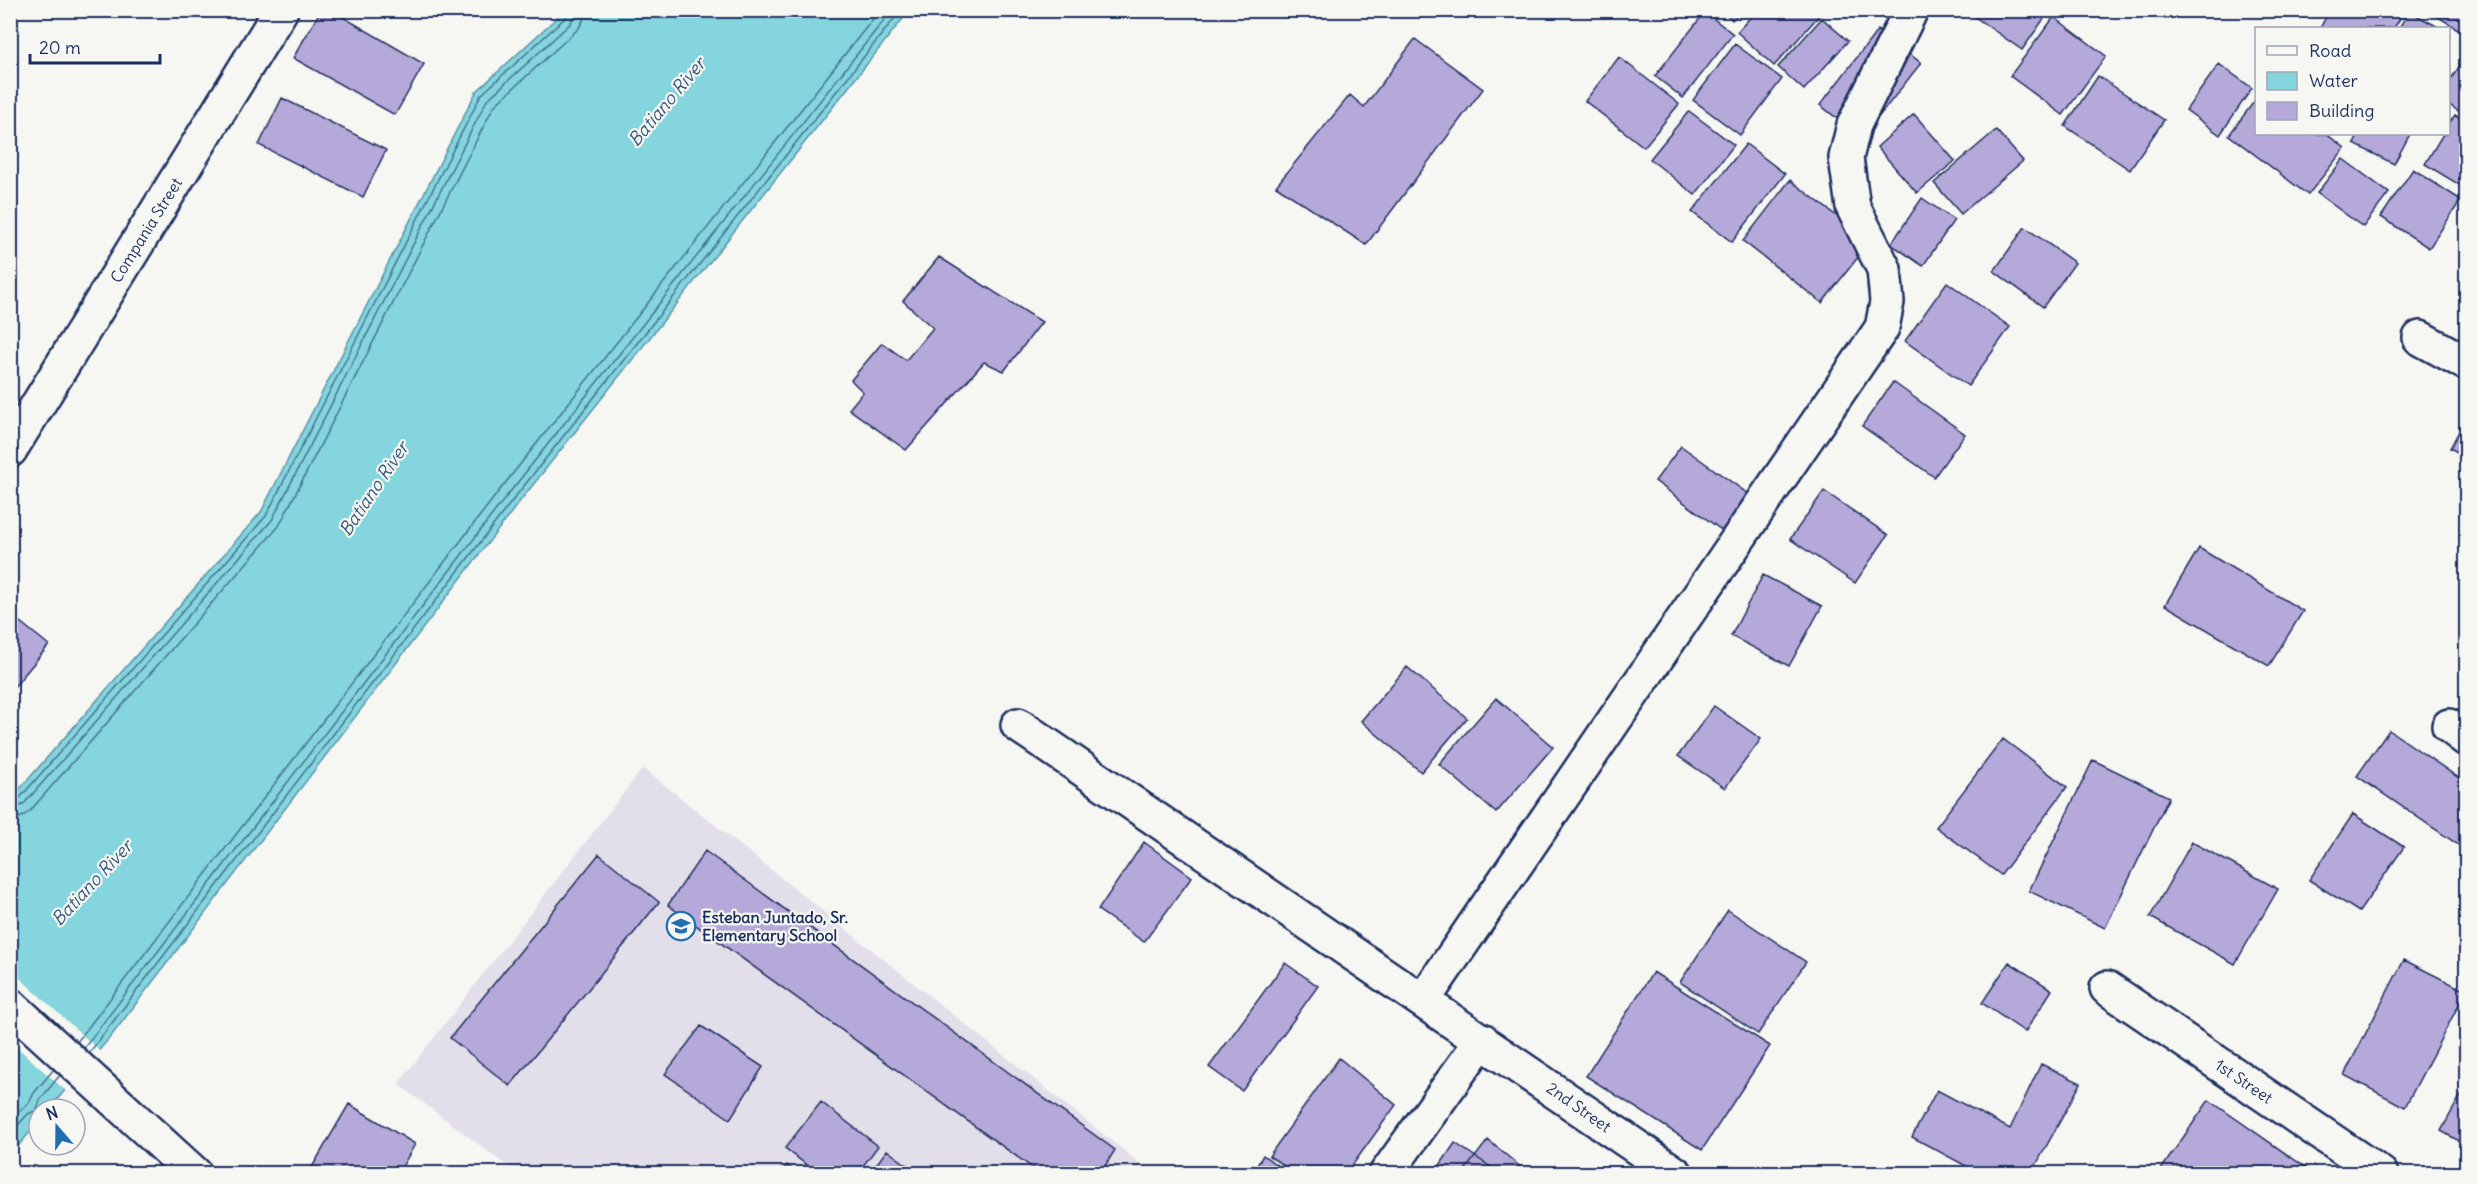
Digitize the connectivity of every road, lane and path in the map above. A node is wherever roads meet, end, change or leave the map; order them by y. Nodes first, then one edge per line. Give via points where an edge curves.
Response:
1 (281, 10) edge
2 (1911, 10) edge
3 (2420, 338) dead end
4 (2466, 363) edge
5 (10, 450) edge
6 (1018, 725) dead end
7 (2107, 988) dead end
8 (1424, 999) junction
9 (10, 1005) edge
10 (1482, 1040) junction
11 (195, 1173) edge
12 (1386, 1173) edge
13 (1676, 1173) edge
14 (2381, 1173) edge

1 - 5 street, Compania Street
2 - 8 street via 1854,125 1846,158 1853,207 1884,269 1887,302 1882,328
3 - 4 street
6 - 8 street, 2nd Street
7 - 14 street, 1st Street
8 - 10 street, 2nd Street
9 - 11 street
10 - 12 street
10 - 13 street, 2nd Street

